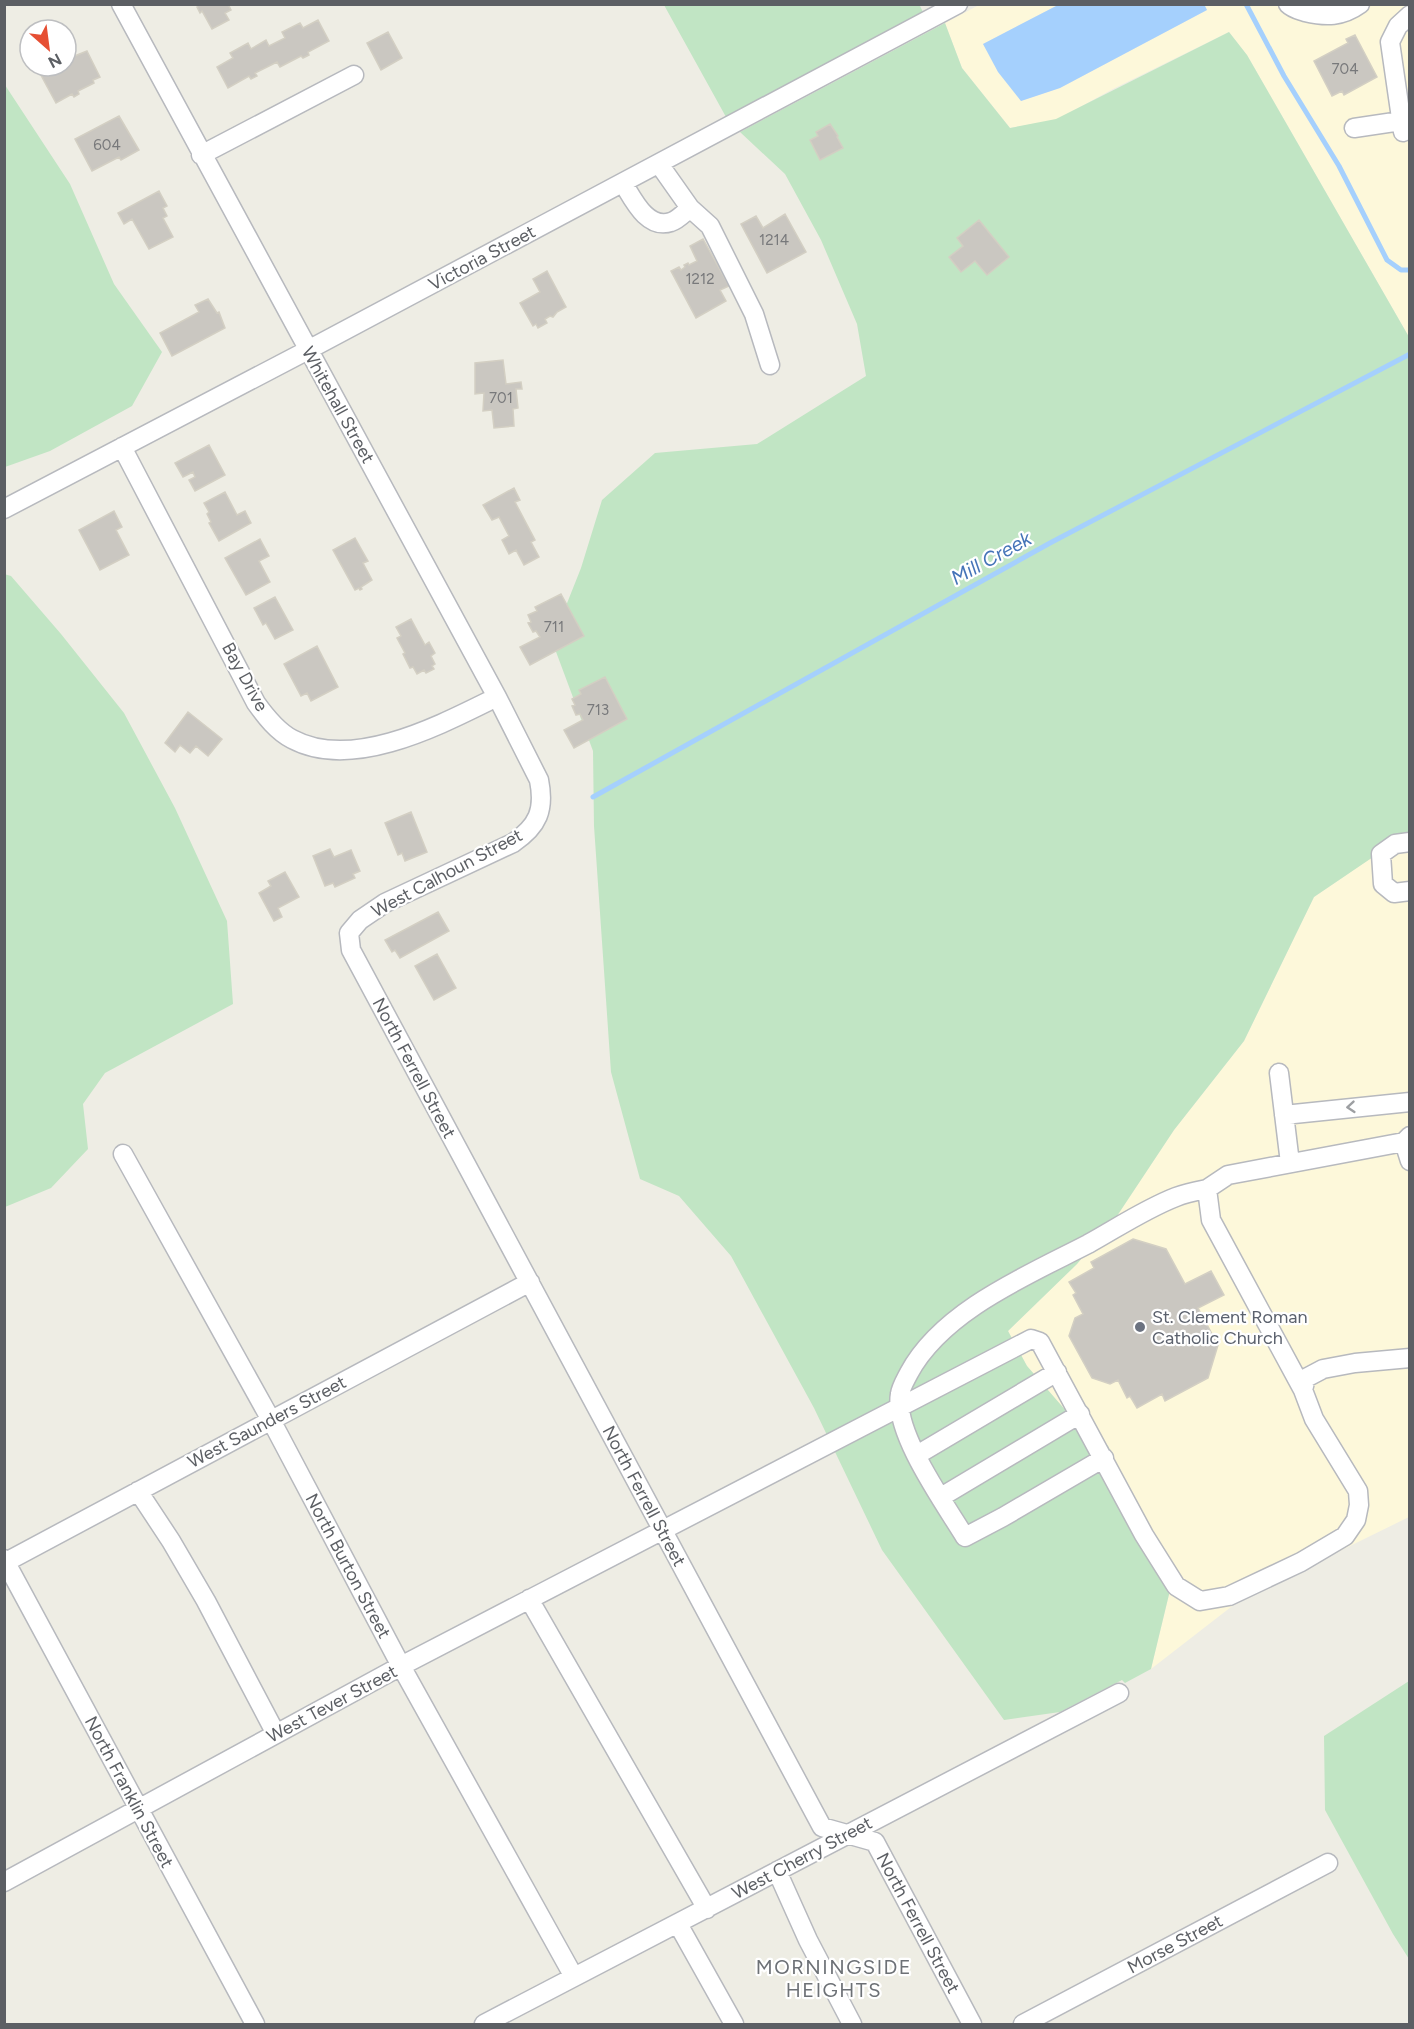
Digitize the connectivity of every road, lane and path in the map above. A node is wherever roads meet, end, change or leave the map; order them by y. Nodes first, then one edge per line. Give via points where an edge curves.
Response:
1 (121, 4) edge
2 (958, 4) edge
3 (1288, 4) edge
4 (1360, 4) edge
5 (933, 10) edge
6 (1410, 15) edge
7 (354, 75) dead end
8 (1354, 128) dead end
9 (201, 155) junction
10 (659, 164) junction
11 (623, 183) junction
12 (690, 208) junction
13 (308, 350) junction
14 (770, 365) dead end
15 (122, 447) junction
16 (4, 509) edge
17 (497, 697) junction
18 (541, 809) joint
19 (1410, 842) edge
20 (1410, 891) edge
21 (349, 933) joint
22 (1279, 1072) dead end
23 (1410, 1102) edge
24 (1284, 1114) junction
25 (1407, 1139) edge
26 (123, 1154) dead end
27 (1410, 1161) edge
28 (1290, 1163) junction
29 (1207, 1189) junction
30 (530, 1282) junction
31 (1410, 1358) edge
32 (1057, 1372) junction
33 (1303, 1390) junction
34 (900, 1405) junction
35 (1080, 1414) junction
36 (270, 1420) junction
37 (917, 1455) junction
38 (1104, 1458) junction
39 (138, 1491) junction
40 (940, 1497) junction
41 (662, 1530) junction
42 (5, 1561) edge
43 (529, 1599) junction
44 (401, 1666) junction
45 (1119, 1693) dead end
46 (276, 1734) junction
47 (138, 1809) junction
48 (848, 1833) junction
49 (1328, 1863) dead end
50 (777, 1871) junction
51 (4, 1882) edge
52 (707, 1909) junction
53 (678, 1924) junction
54 (574, 1977) junction
55 (485, 2024) edge
56 (255, 2025) edge
57 (734, 2025) edge
58 (852, 2025) edge
59 (972, 2025) edge
60 (1023, 2025) edge

1 - 9 street, Whitehall Street
2 - 5 street, Victoria Street
3 - 4 street via 1323,16 1338,15
5 - 10 street, Victoria Street
6 - 8 street via 1389,42 1402,126
7 - 9 street
9 - 13 street, Whitehall Street
10 - 11 street, Victoria Street
10 - 12 street
11 - 12 street via 643,215 659,222 672,222
11 - 13 street, Victoria Street
12 - 14 street via 710,226 729,262 754,314
13 - 15 street, Victoria Street
13 - 17 street, Whitehall Street
15 - 16 street, Victoria Street
15 - 17 street, Bay Drive via 256,703 292,739 324,748 379,746 448,721
17 - 18 street, Whitehall Street via 539,780
18 - 21 street, West Calhoun Street via 535,823 513,843 385,903
19 - 20 street via 1395,844 1381,854 1383,884 1394,893
21 - 30 street, North Ferrell Street via 354,958
22 - 24 street
23 -> 24 street
24 - 28 street
25 - 27 street
25 - 28 street
26 - 36 street, North Burton Street
28 - 29 street via 1228,1175
29 - 33 street, West Tever Street via 1211,1220
29 - 34 street via 1150,1208 966,1312 916,1360 900,1394
30 - 36 street, West Saunders Street
30 - 41 street, North Ferrell Street
31 - 33 street via 1323,1369 1306,1378
32 - 34 street, West Tever Street via 1040,1342 1031,1339
32 - 35 street, West Tever Street
32 - 37 street
33 - 38 street, West Tever Street via 1314,1419 1358,1491 1356,1520 1345,1536 1229,1596 1200,1601 1176,1586
34 - 37 street
34 - 41 street, West Tever Street
35 - 38 street, West Tever Street
35 - 40 street
36 - 39 street, West Saunders Street
36 - 44 street, North Burton Street
37 - 40 street
38 - 40 street via 965,1537
39 - 42 street, West Saunders Street
39 - 46 street via 206,1601
41 - 43 street, West Tever Street
41 - 48 street, North Ferrell Street via 822,1827
42 - 47 street, North Franklin Street
43 - 44 street, West Tever Street
43 - 52 street
44 - 46 street, West Tever Street
44 - 54 street, North Burton Street
45 - 48 street, West Cherry Street
46 - 47 street, West Tever Street
47 - 51 street, West Tever Street
47 - 56 street, North Franklin Street
48 - 50 street, West Cherry Street
48 - 59 street, North Ferrell Street via 875,1842
49 - 60 street, Morse Street
50 - 52 street, West Cherry Street
50 - 58 street
52 - 53 street, West Cherry Street
53 - 54 street, West Cherry Street
53 - 57 street
54 - 55 street, West Cherry Street

